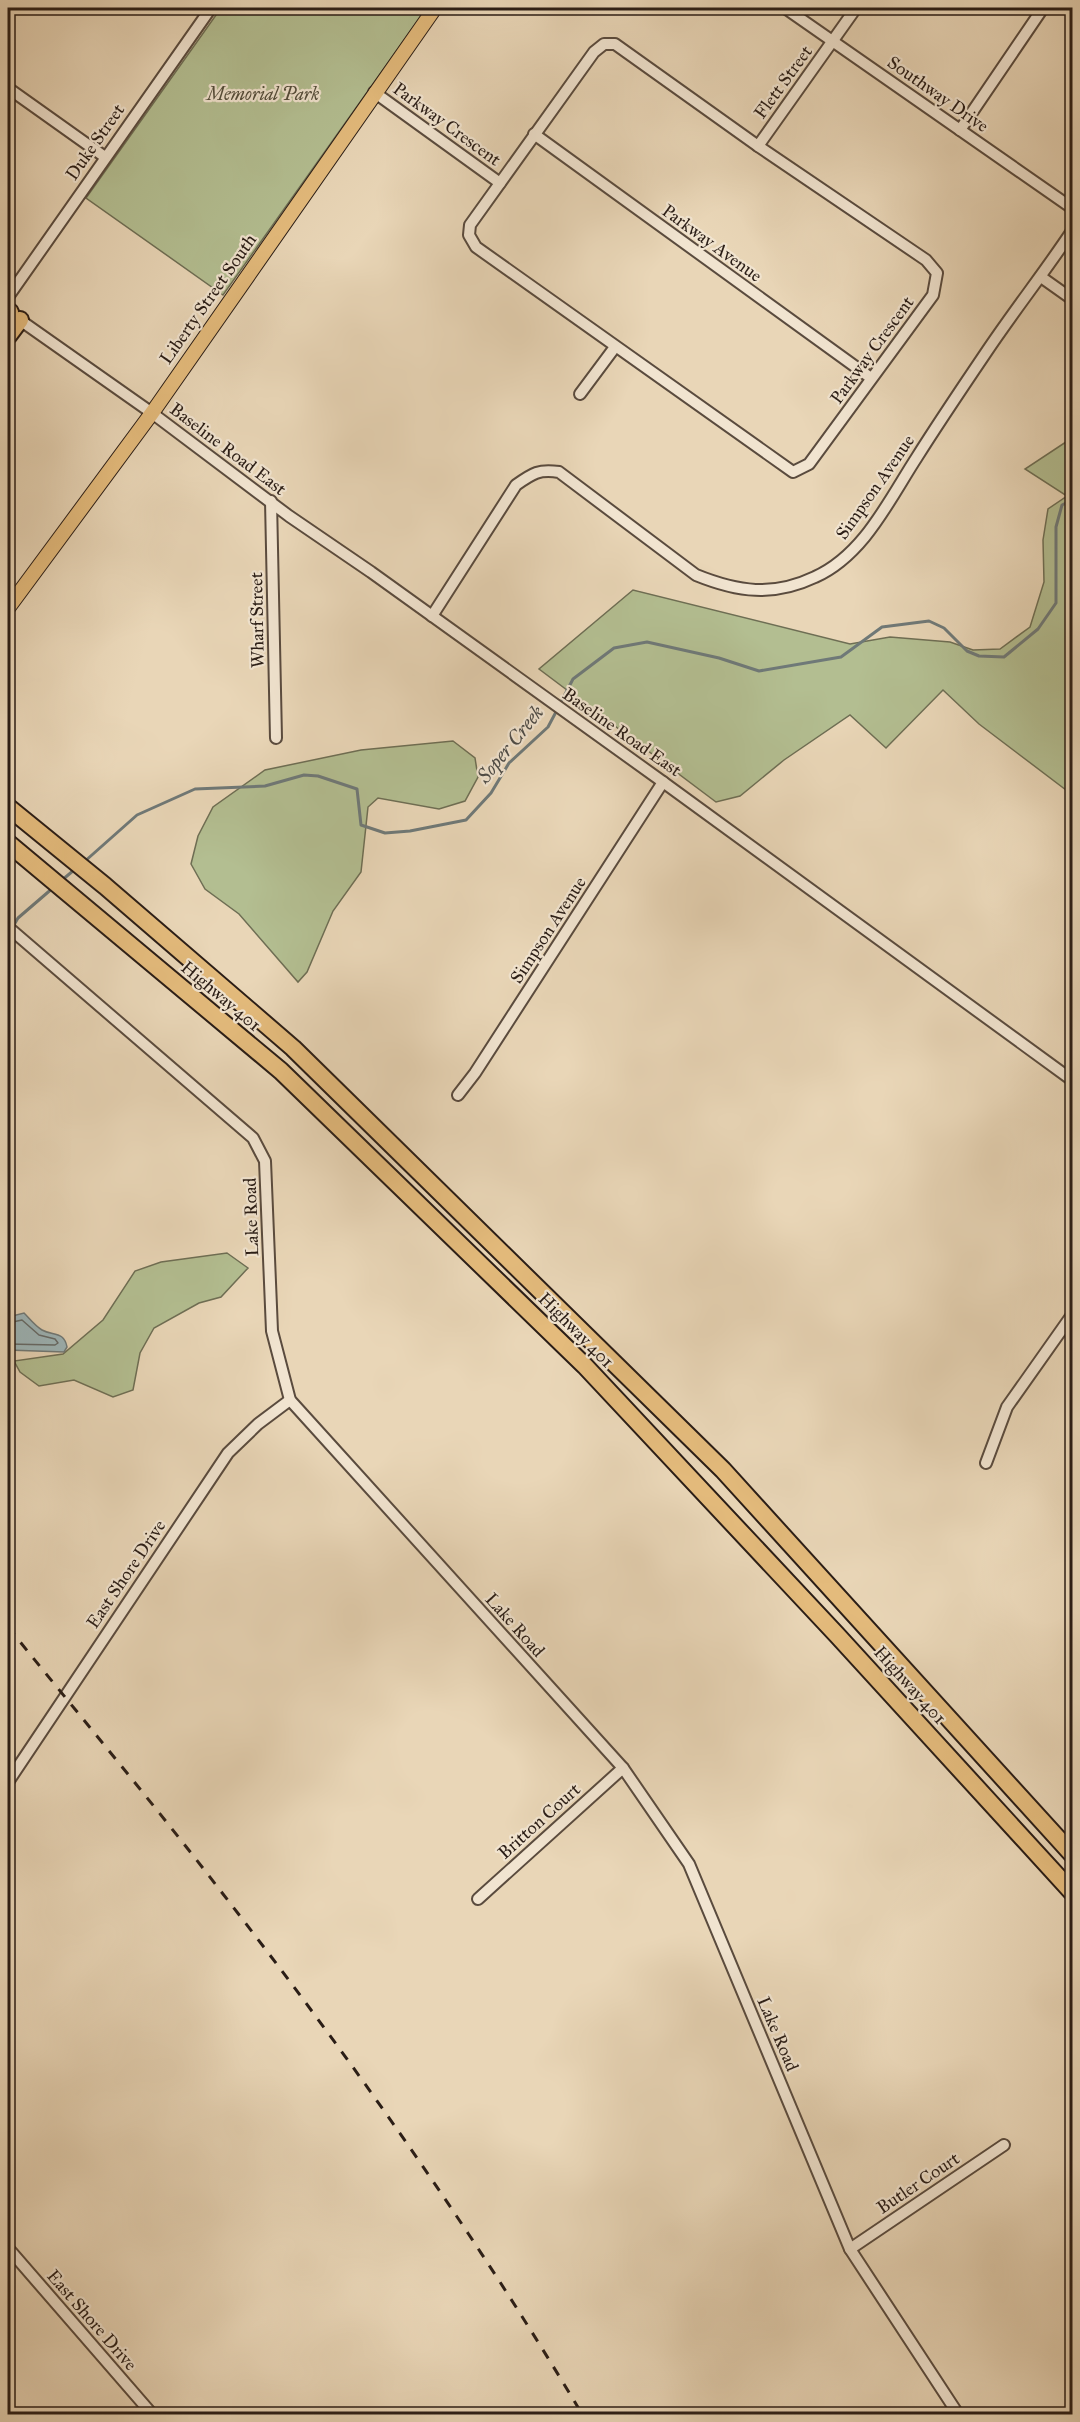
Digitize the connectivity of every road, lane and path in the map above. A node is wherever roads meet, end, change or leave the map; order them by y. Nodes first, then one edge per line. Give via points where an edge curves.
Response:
1 (210, 8) edge
2 (435, 8) edge
3 (785, 8) edge
4 (856, 8) edge
5 (1043, 8) edge
6 (833, 41) junction
7 (8, 88) edge
8 (374, 92) junction
9 (960, 130) junction
10 (534, 134) junction
11 (758, 146) junction
12 (105, 157) junction
13 (500, 183) junction
14 (1072, 208) edge
15 (1072, 231) edge
16 (1041, 277) junction
17 (1072, 299) edge
18 (10, 311) edge
19 (8, 336) edge
20 (615, 347) junction
21 (871, 378) junction
22 (580, 394) dead end
23 (152, 413) junction
24 (271, 501) junction
25 (8, 608) edge
26 (432, 616) junction
27 (276, 738) dead end
28 (663, 782) junction
29 (8, 796) edge
30 (8, 807) edge
31 (8, 844) edge
32 (67, 855) junction
33 (8, 927) edge
34 (1072, 1080) edge
35 (458, 1095) dead end
36 (1072, 1315) edge
37 (290, 1400) junction
38 (986, 1463) dead end
39 (623, 1768) junction
40 (8, 1782) edge
41 (1072, 1854) edge
42 (1072, 1892) edge
43 (478, 1899) dead end
44 (1004, 2145) dead end
45 (8, 2248) edge
46 (850, 2249) junction
47 (152, 2415) edge
48 (958, 2415) edge

1 - 12 street, Duke Street
2 - 8 main road, Liberty Street South
3 - 6 street, Southway Drive
4 - 6 street, Flett Street
5 - 9 street
6 - 9 street, Southway Drive
6 - 11 street, Flett Street
7 - 12 street
8 - 13 street, Parkway Crescent
8 - 23 main road, Liberty Street South
9 - 14 street, Southway Drive
10 - 11 street, Parkway Crescent via 594,52 604,44 615,44
10 - 13 street, Parkway Crescent
10 - 21 street, Parkway Avenue
11 - 21 street, Parkway Crescent via 926,260 937,273 933,295
12 - 18 street, Duke Street
13 - 20 street, Parkway Crescent via 470,225 469,235 476,247
15 - 16 street, Simpson Avenue
16 - 17 street
16 - 26 street, Simpson Avenue via 1009,318 883,510 852,551 816,577 768,591 718,584 696,575 559,472 543,469 516,485
18 - 19 highway
18 - 23 street, Baseline Road East
20 - 21 street, Parkway Crescent via 792,472 809,464
20 - 22 street
23 - 24 street, Baseline Road East
23 - 25 main road, Liberty Street South
24 - 26 street, Baseline Road East
24 - 27 street, Wharf Street
26 - 28 street, Baseline Road East
28 - 34 street, Baseline Road East
28 - 35 street, Simpson Avenue
29 - 32 highway via 45,828
30 - 32 highway, Highway 401
31 - 42 highway, Highway 401 via 281,1071 585,1366
32 - 41 highway, Highway 401 via 293,1048 723,1470
33 - 37 street, Lake Road via 253,1138 265,1161 272,1331
36 - 38 street via 1006,1407
37 - 39 street, Lake Road
37 - 40 street, East Shore Drive via 228,1453
39 - 43 street, Britton Court
39 - 46 street, Lake Road via 689,1864
44 - 46 street, Butler Court
45 - 47 street, East Shore Drive
46 - 48 street, Lake Road

